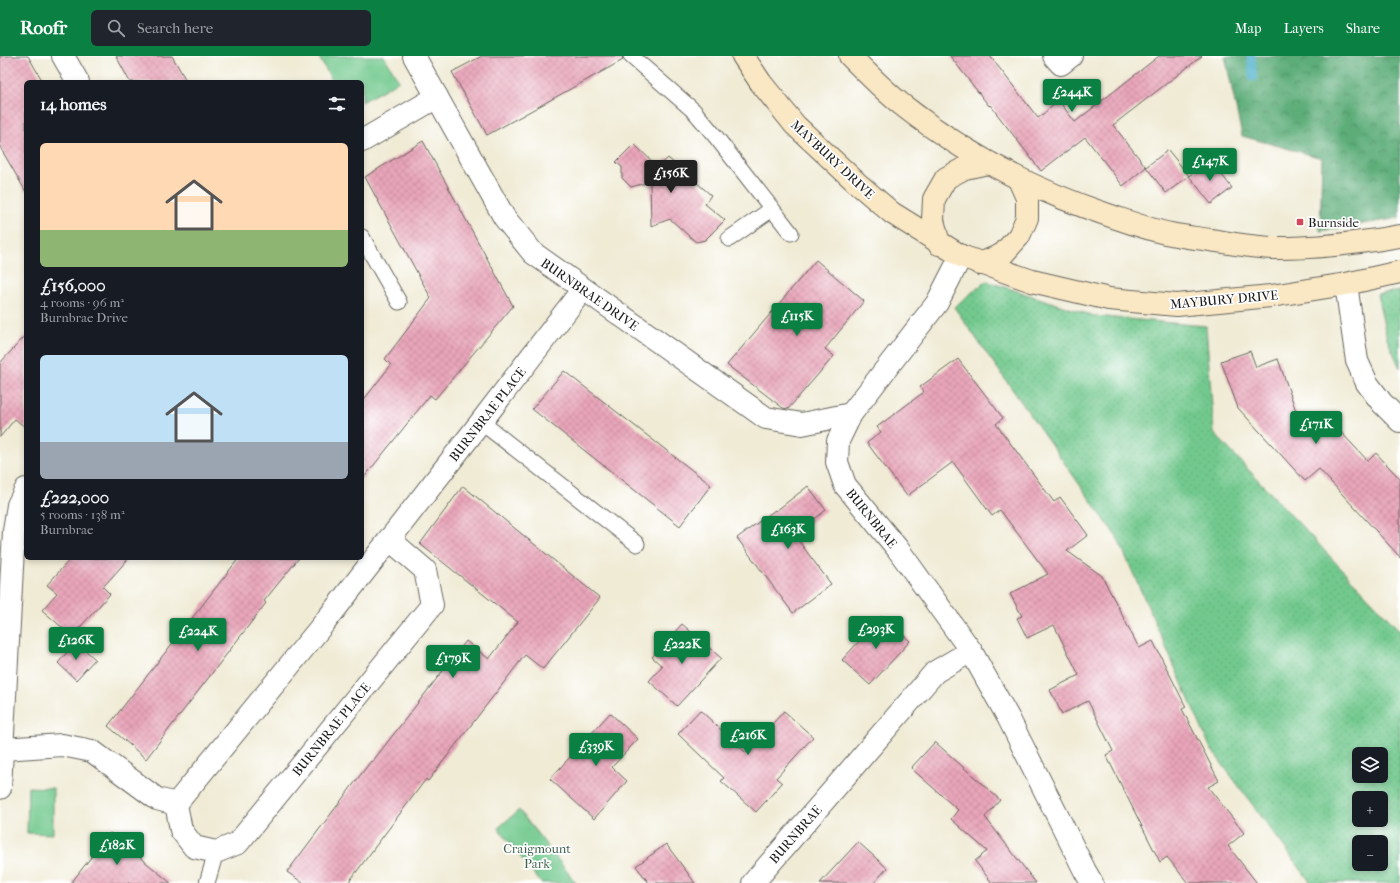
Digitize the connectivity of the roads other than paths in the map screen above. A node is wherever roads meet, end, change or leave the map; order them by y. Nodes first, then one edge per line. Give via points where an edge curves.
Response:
1 (63, 56) edge
2 (415, 56) edge
3 (631, 56) edge
4 (743, 56) edge
5 (850, 56) edge
6 (1054, 56) edge
7 (1071, 56) edge
8 (77, 80) edge
9 (437, 97) junction
10 (364, 141) edge
11 (988, 163) junction
12 (1019, 180) junction
13 (772, 209) junction
14 (791, 233) dead end
15 (1400, 236) edge
16 (729, 239) dead end
17 (364, 241) edge
18 (939, 244) junction
19 (970, 260) junction
20 (1400, 272) edge
21 (1346, 284) junction
22 (583, 289) junction
23 (399, 302) dead end
24 (851, 414) junction
25 (1400, 421) edge
26 (481, 422) junction
27 (24, 493) edge
28 (390, 539) junction
29 (637, 544) dead end
30 (971, 651) junction
31 (3, 749) junction
32 (0, 788) edge
33 (176, 804) junction
34 (216, 852) junction
35 (207, 883) edge
36 (753, 883) edge
37 (1092, 883) edge

1 - 8 street
2 - 9 street, BURNBRAE DRIVE
3 - 13 lane via 694,111
4 - 18 street, MAYBURY DRIVE via 795,125 826,155 892,213
5 - 11 street via 900,104
6 - 7 street via 1060,64
9 - 10 street
9 - 22 street, BURNBRAE DRIVE via 504,217 533,253
11 - 12 street
11 - 18 street via 965,168 946,178 934,199 933,220
12 - 15 street via 1081,206 1186,237 1276,248
12 - 19 street via 1026,198 1027,218 1019,236 1003,254
13 - 14 lane
13 - 16 lane
17 - 23 lane
18 - 19 street, MAYBURY DRIVE
19 - 21 street, MAYBURY DRIVE via 1032,281 1109,299 1177,304 1271,296
19 - 24 street, BURNBRAE
20 - 21 street, MAYBURY DRIVE
21 - 25 street via 1357,361 1367,383
22 - 24 street, BURNBRAE DRIVE via 766,418 802,424
22 - 26 street, BURNBRAE PLACE
24 - 30 street, BURNBRAE via 838,441 837,462 845,485 897,548
26 - 28 street, BURNBRAE PLACE
26 - 29 lane
27 - 31 street via 18,506 14,531
28 - 33 street, BURNBRAE PLACE
28 - 34 street, BURNBRAE PLACE via 425,570 432,605 238,843
30 - 36 street, BURNBRAE via 935,672
30 - 37 street, BURNBRAE
31 - 32 street
31 - 33 street via 62,745 92,751 157,799
33 - 34 street via 181,830 194,847
34 - 35 lane

